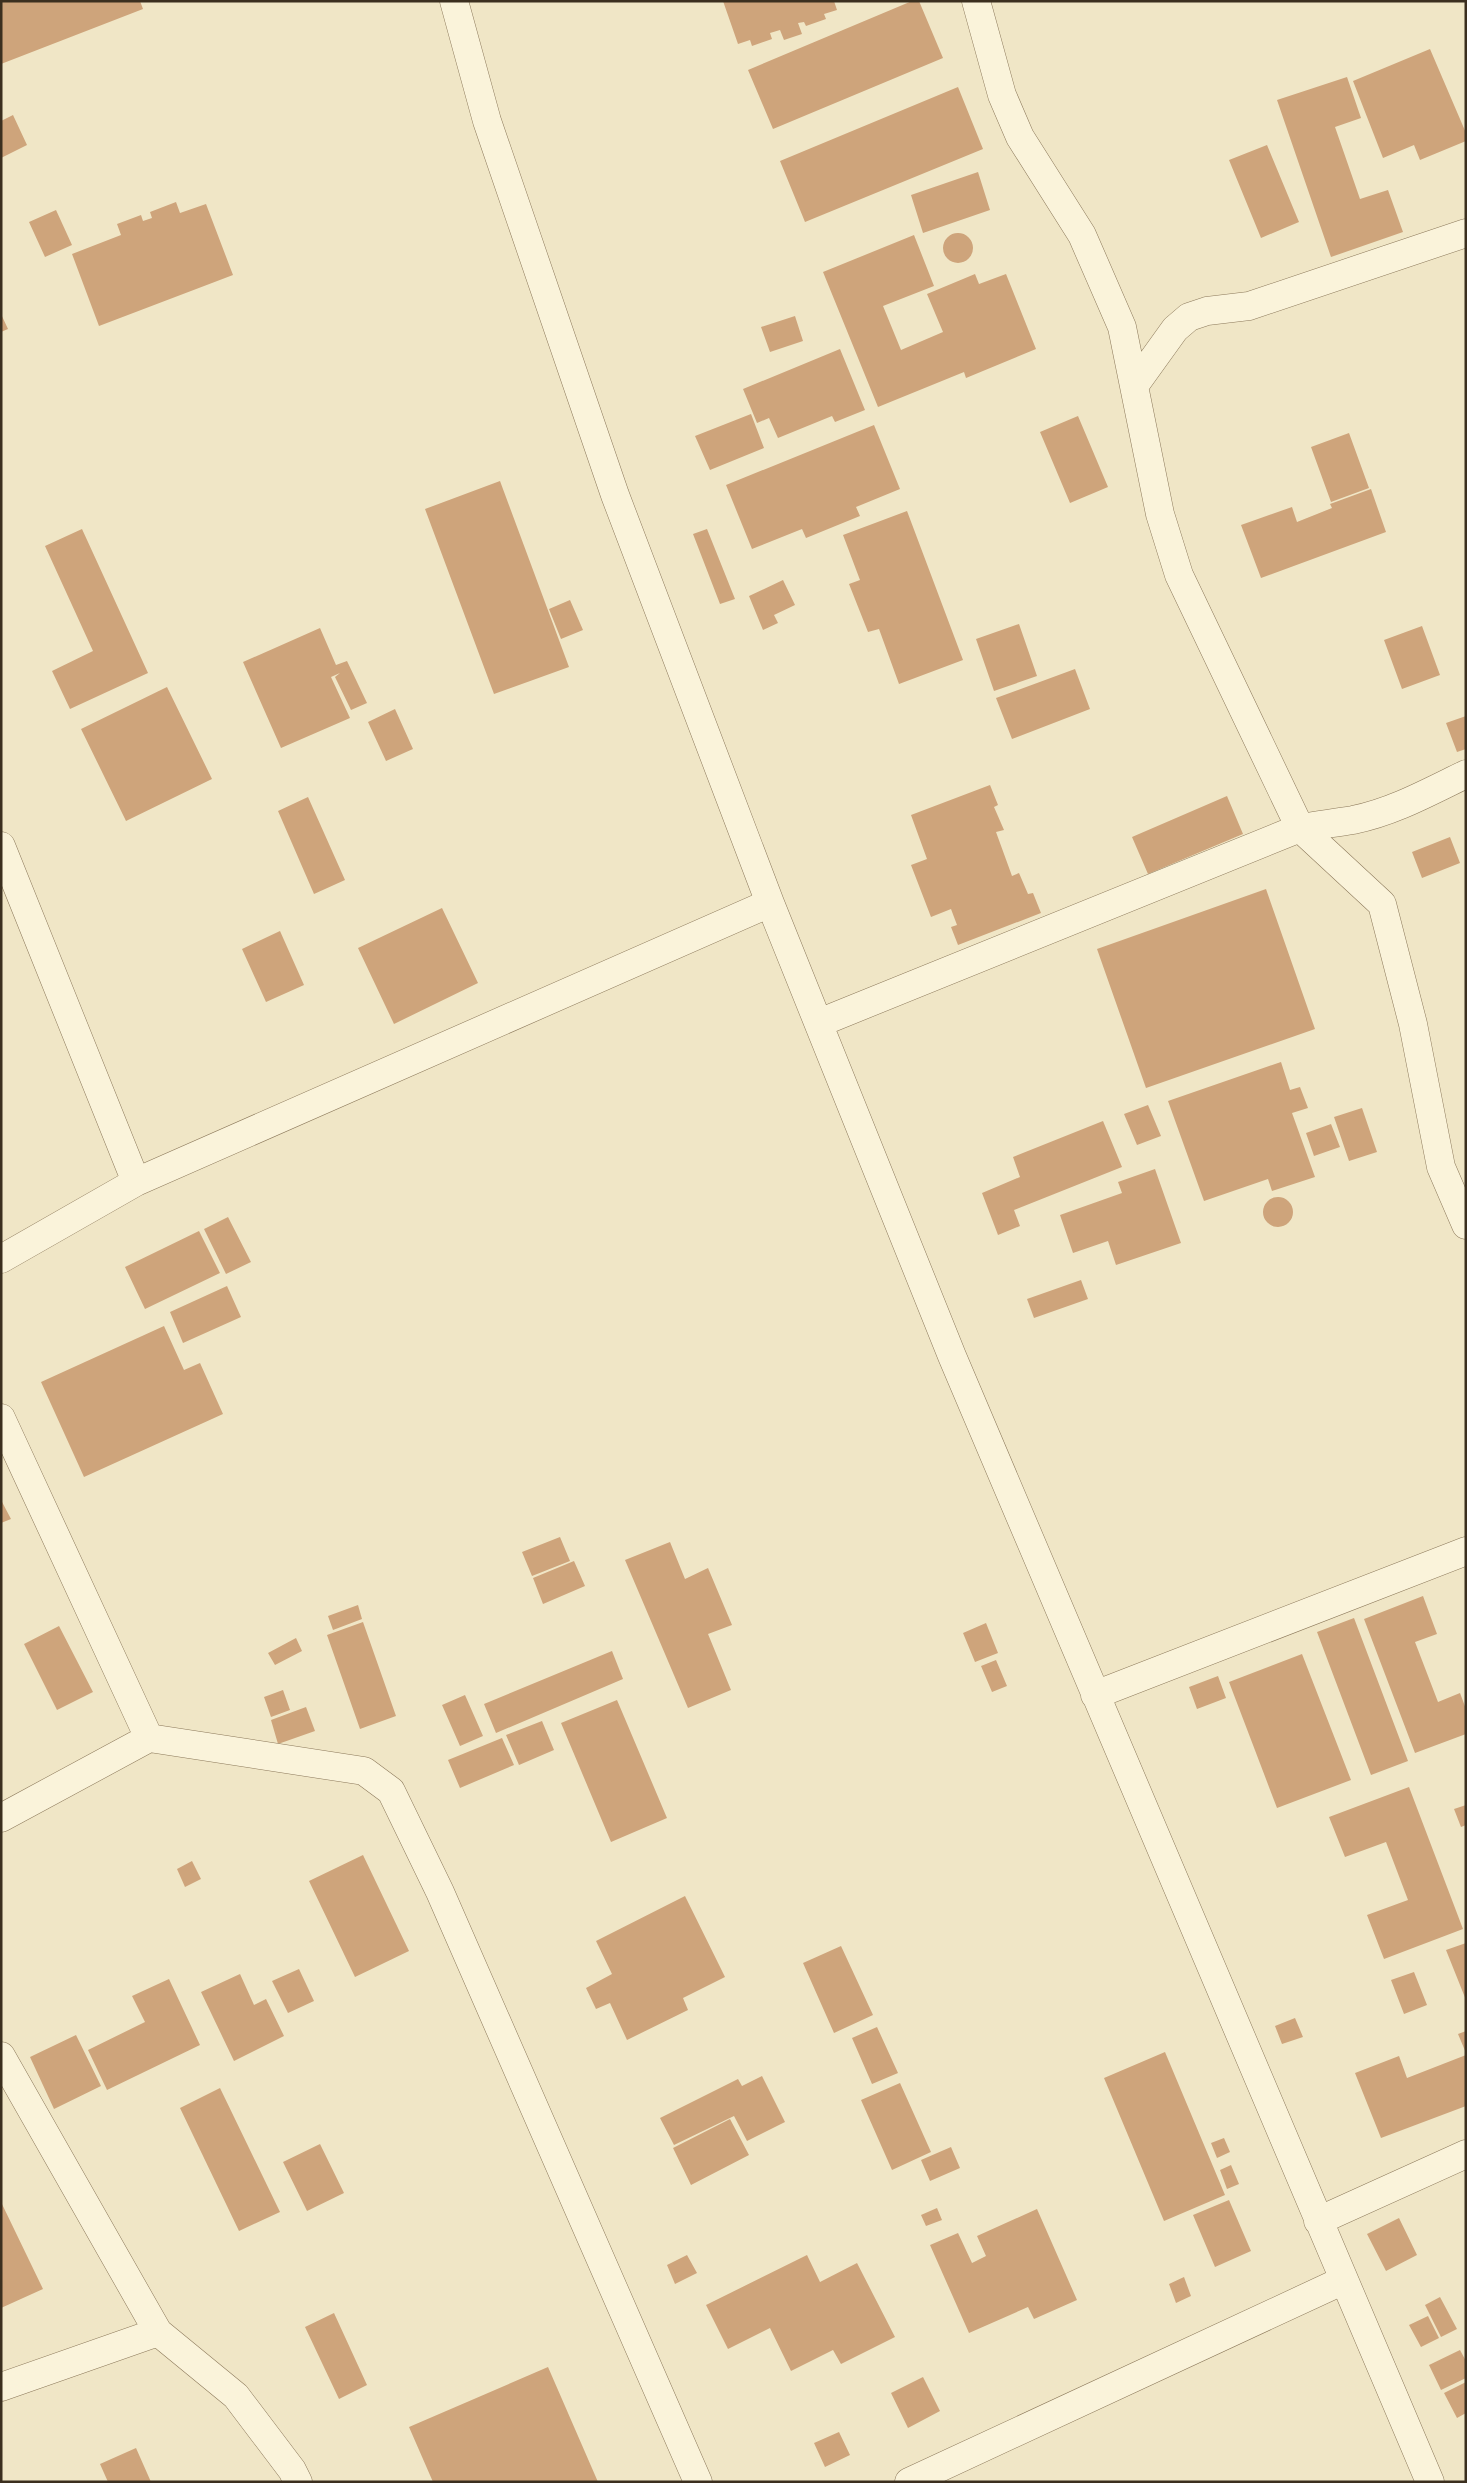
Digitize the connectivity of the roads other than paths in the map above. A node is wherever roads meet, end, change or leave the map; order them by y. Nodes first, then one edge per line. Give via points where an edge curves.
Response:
1 (454, 1) edge
2 (976, 1) edge
3 (1466, 232) edge
4 (1134, 386) junction
5 (1466, 774) edge
6 (1300, 828) junction
7 (1, 846) edge
8 (770, 903) junction
9 (819, 1024) junction
10 (136, 1182) junction
11 (1466, 1225) edge
12 (1, 1259) edge
13 (1, 1418) edge
14 (1466, 1551) edge
15 (1095, 1695) junction
16 (149, 1738) junction
17 (1, 1818) edge
18 (1, 2056) edge
19 (1466, 2154) edge
20 (1318, 2221) junction
21 (1344, 2280) junction
22 (158, 2332) junction
23 (1, 2387) edge
24 (298, 2482) edge
25 (698, 2482) edge
26 (909, 2482) edge
27 (1430, 2482) edge

1 - 8 street via 487,121 615,495
2 - 4 street via 1002,95 1020,136 1077,227 1099,271 1122,327
3 - 4 street via 1249,306 1206,311 1189,317 1175,329
4 - 6 street via 1160,514 1179,575
5 - 6 street via 1410,802 1386,810 1353,820
6 - 9 street
6 - 11 street via 1382,904 1413,1024 1441,1167
7 - 10 street
8 - 9 street
8 - 10 street
9 - 15 street via 952,1356
10 - 12 street
13 - 16 street
14 - 15 street
15 - 20 street
16 - 17 street
16 - 25 street via 364,1770 391,1791 440,1892
18 - 22 street
19 - 20 street
20 - 21 street
21 - 26 street
21 - 27 street
22 - 23 street
22 - 24 street via 236,2396

